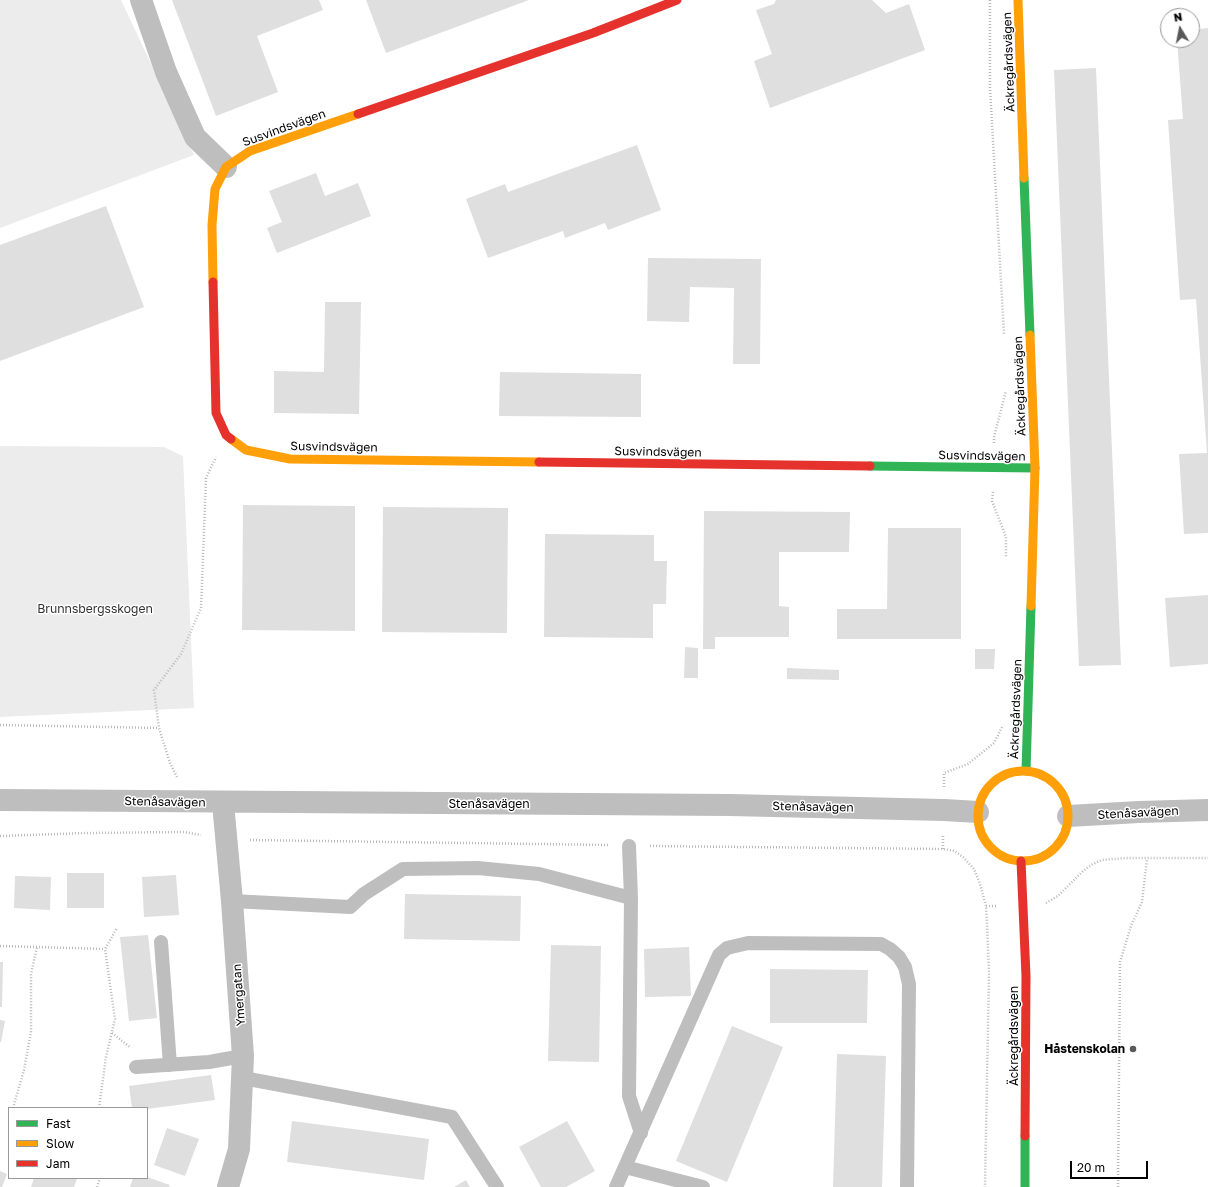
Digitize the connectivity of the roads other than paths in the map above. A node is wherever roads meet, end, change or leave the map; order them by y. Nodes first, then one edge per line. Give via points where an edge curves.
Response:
1 (141, 0) edge
2 (677, 0) edge
3 (1018, 0) edge
4 (226, 167) junction
5 (1035, 468) junction
6 (1026, 771) junction
7 (0, 800) edge
8 (223, 802) junction
9 (1208, 810) edge
10 (978, 812) junction
11 (1068, 816) junction
12 (629, 846) dead end
13 (1021, 860) junction
14 (631, 898) junction
15 (232, 901) junction
16 (161, 942) dead end
17 (243, 1056) junction
18 (170, 1065) junction
19 (136, 1068) dead end
20 (243, 1078) junction
21 (640, 1133) junction
22 (625, 1167) junction
23 (228, 1187) edge
24 (497, 1187) edge
25 (616, 1187) edge
26 (703, 1187) edge
27 (907, 1187) edge
28 (1025, 1187) edge

1 - 4 street via 166,72 195,137
2 - 4 street, Susvindsvägen via 592,34 250,150
3 - 5 street, Äckregårdsvägen
4 - 5 street, Susvindsvägen via 215,189 212,225 216,413 226,435 246,450 290,459
5 - 6 street, Äckregårdsvägen
6 - 10 street, Äckregårdsvägen via 1006,774 997,779 984,793
6 - 11 street, Äckregårdsvägen via 1044,776 1059,789 1064,797
7 - 8 street, Stenåsavägen
8 - 10 street, Stenåsavägen via 730,805
8 - 15 street, Ymergatan
9 - 11 street, Stenåsavägen
10 - 13 street, Äckregårdsvägen via 980,830 989,846 1004,857
11 - 13 street, Äckregårdsvägen via 1064,834 1054,849 1039,858
12 - 14 lane
13 - 28 street, Äckregårdsvägen via 1026,976
14 - 15 lane via 539,874 478,868 403,869 364,894 350,907
14 - 21 lane via 629,1096
15 - 17 street, Ymergatan
16 - 18 lane
17 - 18 lane
17 - 20 street, Ymergatan
18 - 19 lane
20 - 23 street, Ymergatan via 239,1149
20 - 24 lane via 452,1117
21 - 22 lane
21 - 27 lane via 719,955 727,948 748,943 881,944 890,948 899,957 905,966 909,984
22 - 25 lane
22 - 26 lane

